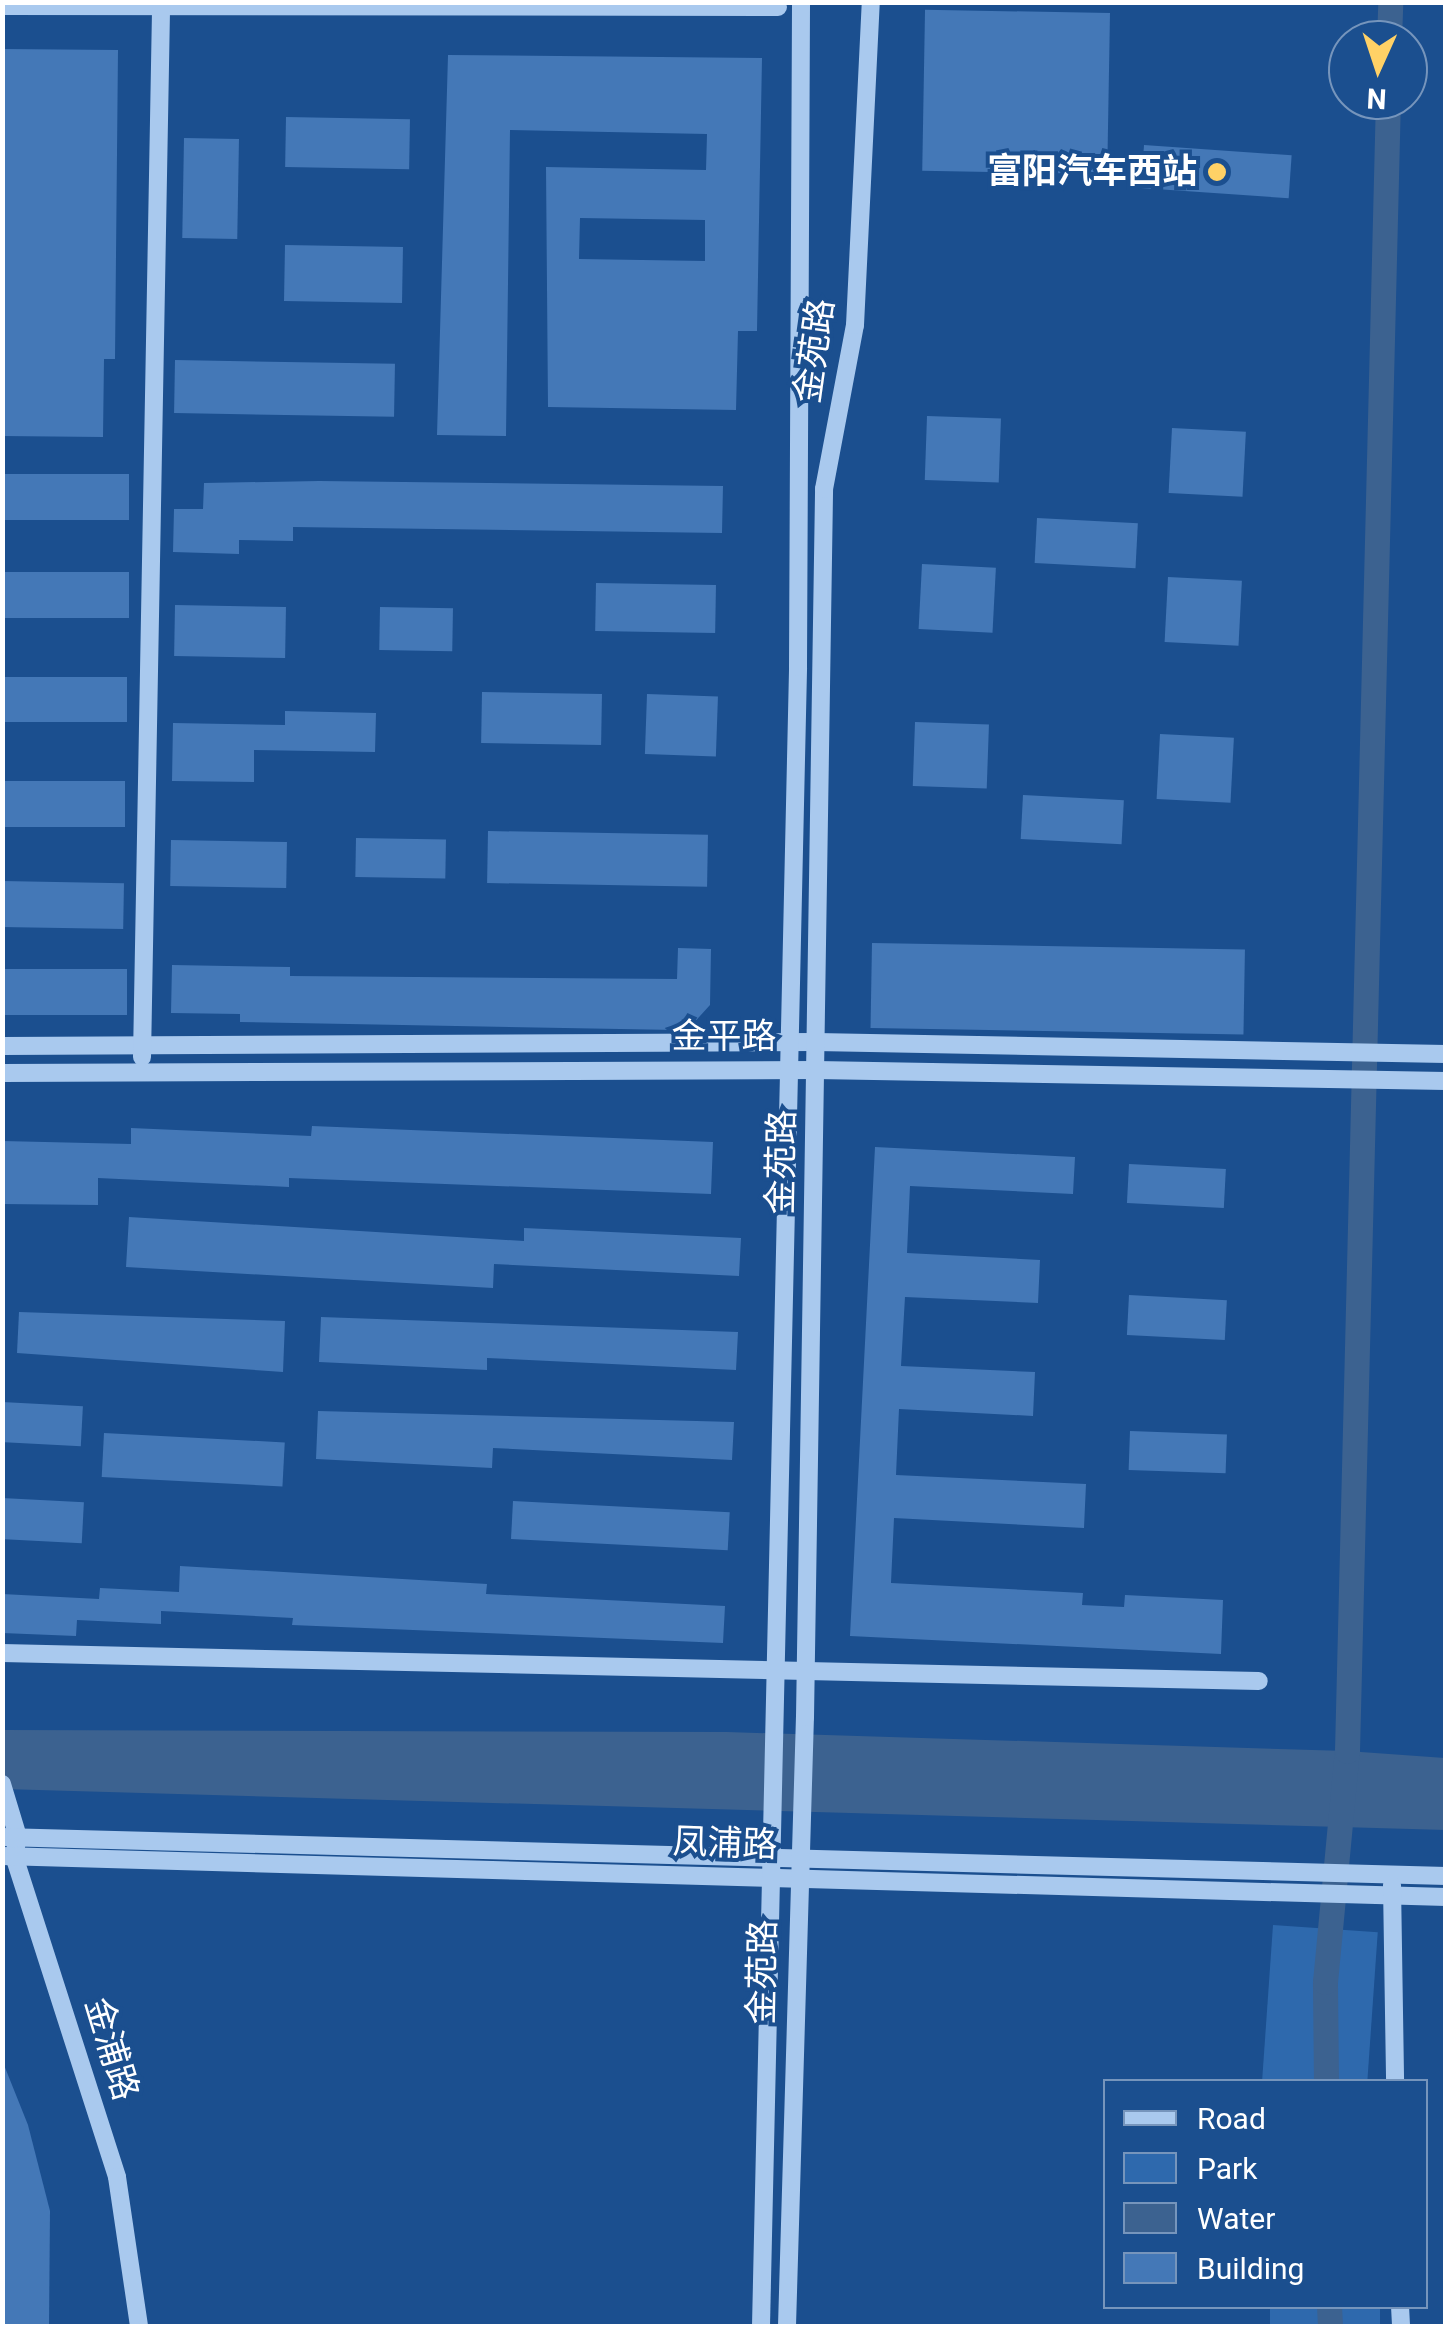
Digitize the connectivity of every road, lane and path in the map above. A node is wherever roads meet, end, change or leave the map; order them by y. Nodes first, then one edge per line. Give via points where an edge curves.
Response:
1 (801, 2) edge
2 (871, 2) edge
3 (2, 6) edge
4 (778, 6) dead end
5 (161, 7) junction
6 (788, 1042) junction
7 (816, 1042) junction
8 (2, 1046) edge
9 (142, 1046) junction
10 (1446, 1054) edge
11 (788, 1070) junction
12 (816, 1070) junction
13 (2, 1072) edge
14 (142, 1072) junction
15 (1446, 1081) edge
16 (2, 1654) edge
17 (780, 1672) junction
18 (806, 1673) junction
19 (1259, 1680) dead end
20 (4, 1790) edge
21 (8, 1846) edge
22 (775, 1856) junction
23 (799, 1857) junction
24 (1392, 1874) junction
25 (1446, 1876) edge
26 (774, 1878) junction
27 (798, 1879) junction
28 (1392, 1896) junction
29 (1446, 1897) edge
30 (1396, 2079) edge
31 (139, 2326) edge
32 (761, 2326) edge
33 (787, 2326) edge

1 - 6 street, 金苑路
2 - 7 street, 金苑路 via 855,325 824,489
3 - 5 street
4 - 5 street
5 - 9 street
6 - 7 street, 金平路
6 - 9 street, 金平路
6 - 11 street, 金苑路
7 - 10 street, 金平路
7 - 12 street, 金苑路
8 - 9 street, 金平路
9 - 14 street
11 - 12 street, 金平路
11 - 14 street, 金平路
11 - 17 street, 金苑路
12 - 15 street, 金平路
12 - 18 street, 金苑路
13 - 14 street, 金平路
16 - 17 street
17 - 18 street
17 - 22 street, 金苑路
18 - 19 street
18 - 23 street, 金苑路
20 - 21 street, 金浦路
21 - 22 street, 凤浦路
21 - 26 street, 凤浦路
21 - 31 street, 金浦路 via 117,2177
22 - 23 street, 凤浦路
22 - 26 street, 金苑路
23 - 24 street, 凤浦路
23 - 27 street, 金苑路
24 - 25 street, 凤浦路
24 - 28 street
26 - 27 street, 凤浦路
26 - 32 street, 金苑路
27 - 28 street, 凤浦路
27 - 33 street, 金苑路
28 - 29 street, 凤浦路
28 - 30 street

